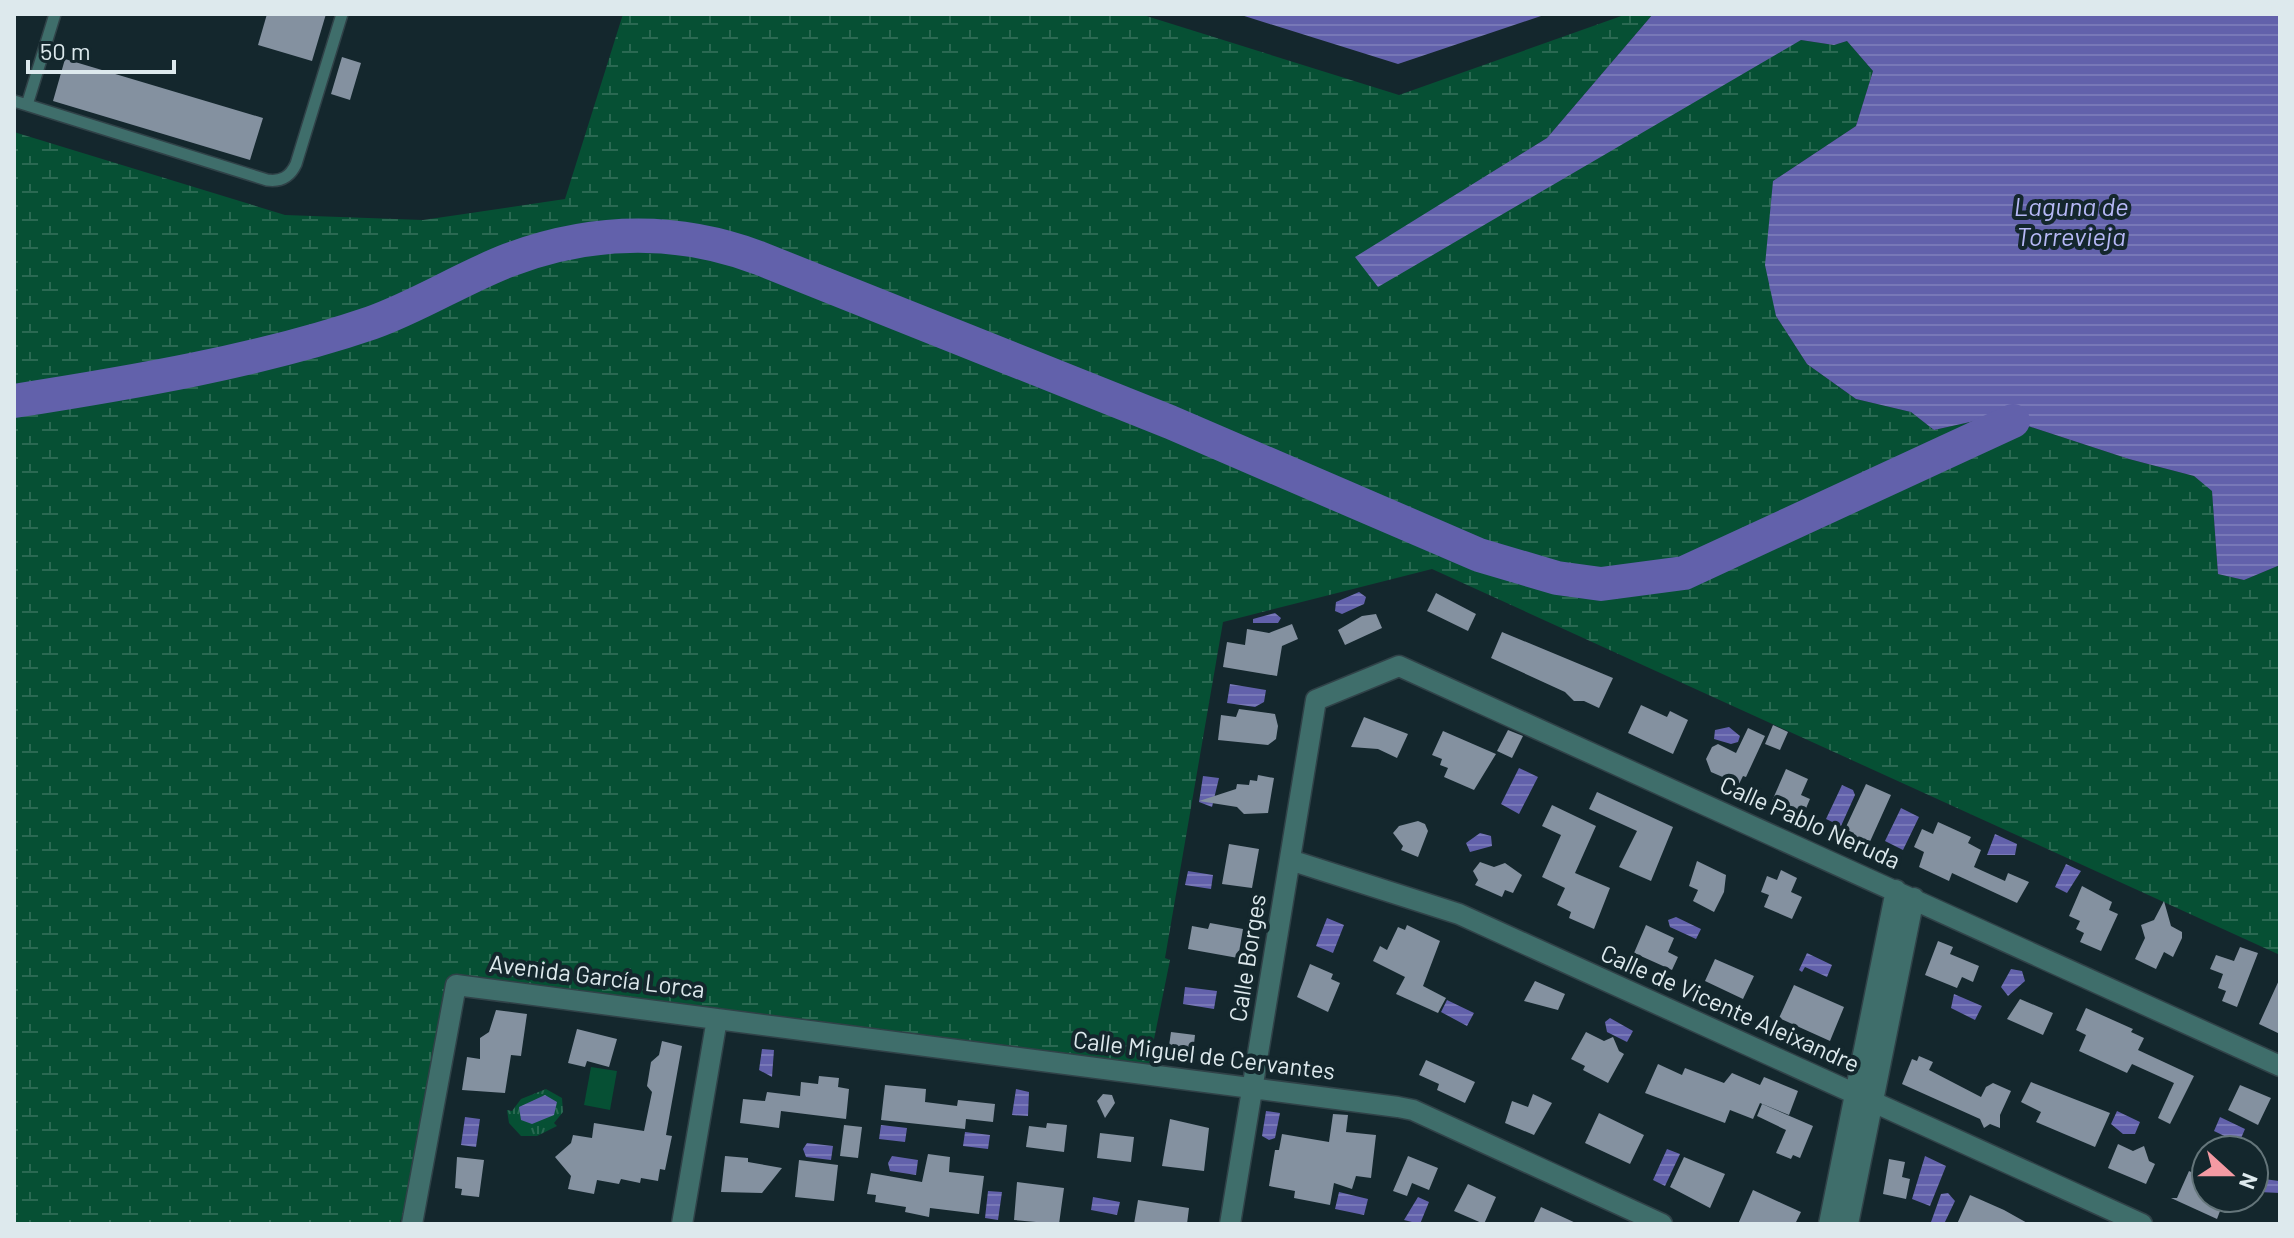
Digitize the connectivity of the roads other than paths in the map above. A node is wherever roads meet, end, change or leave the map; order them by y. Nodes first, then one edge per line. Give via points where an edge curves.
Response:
1 (55, 14) edge
2 (342, 14) edge
3 (14, 101) edge
4 (27, 105) junction
5 (1316, 700) joint
6 (1290, 860) junction
7 (1905, 894) junction
8 (717, 1019) junction
9 (2280, 1066) edge
10 (1253, 1088) junction
11 (1864, 1098) junction
12 (412, 1224) edge
13 (682, 1224) edge
14 (1230, 1224) edge
15 (1662, 1224) edge
16 (1829, 1224) edge
17 (1848, 1224) edge
18 (2142, 1224) edge

1 - 4 lane
2 - 4 lane via 296,164 279,180
3 - 4 lane
5 - 6 street, Calle Borges
5 - 7 street, Calle Pablo Neruda via 1399,666
6 - 10 street, Calle Borges
6 - 11 street, Calle de Vicente Aleixandre via 1459,914
7 - 9 street, Calle Pablo Neruda
7 - 11 street
8 - 10 street, Calle Miguel de Cervantes
8 - 12 street, Avenida García Lorca via 456,985
8 - 13 street, Avenida García Lorca
10 - 14 street, Calle Borges
10 - 15 street, Calle Miguel de Cervantes via 1413,1110
11 - 16 street
11 - 17 street
11 - 18 street, Calle de Vicente Aleixandre

